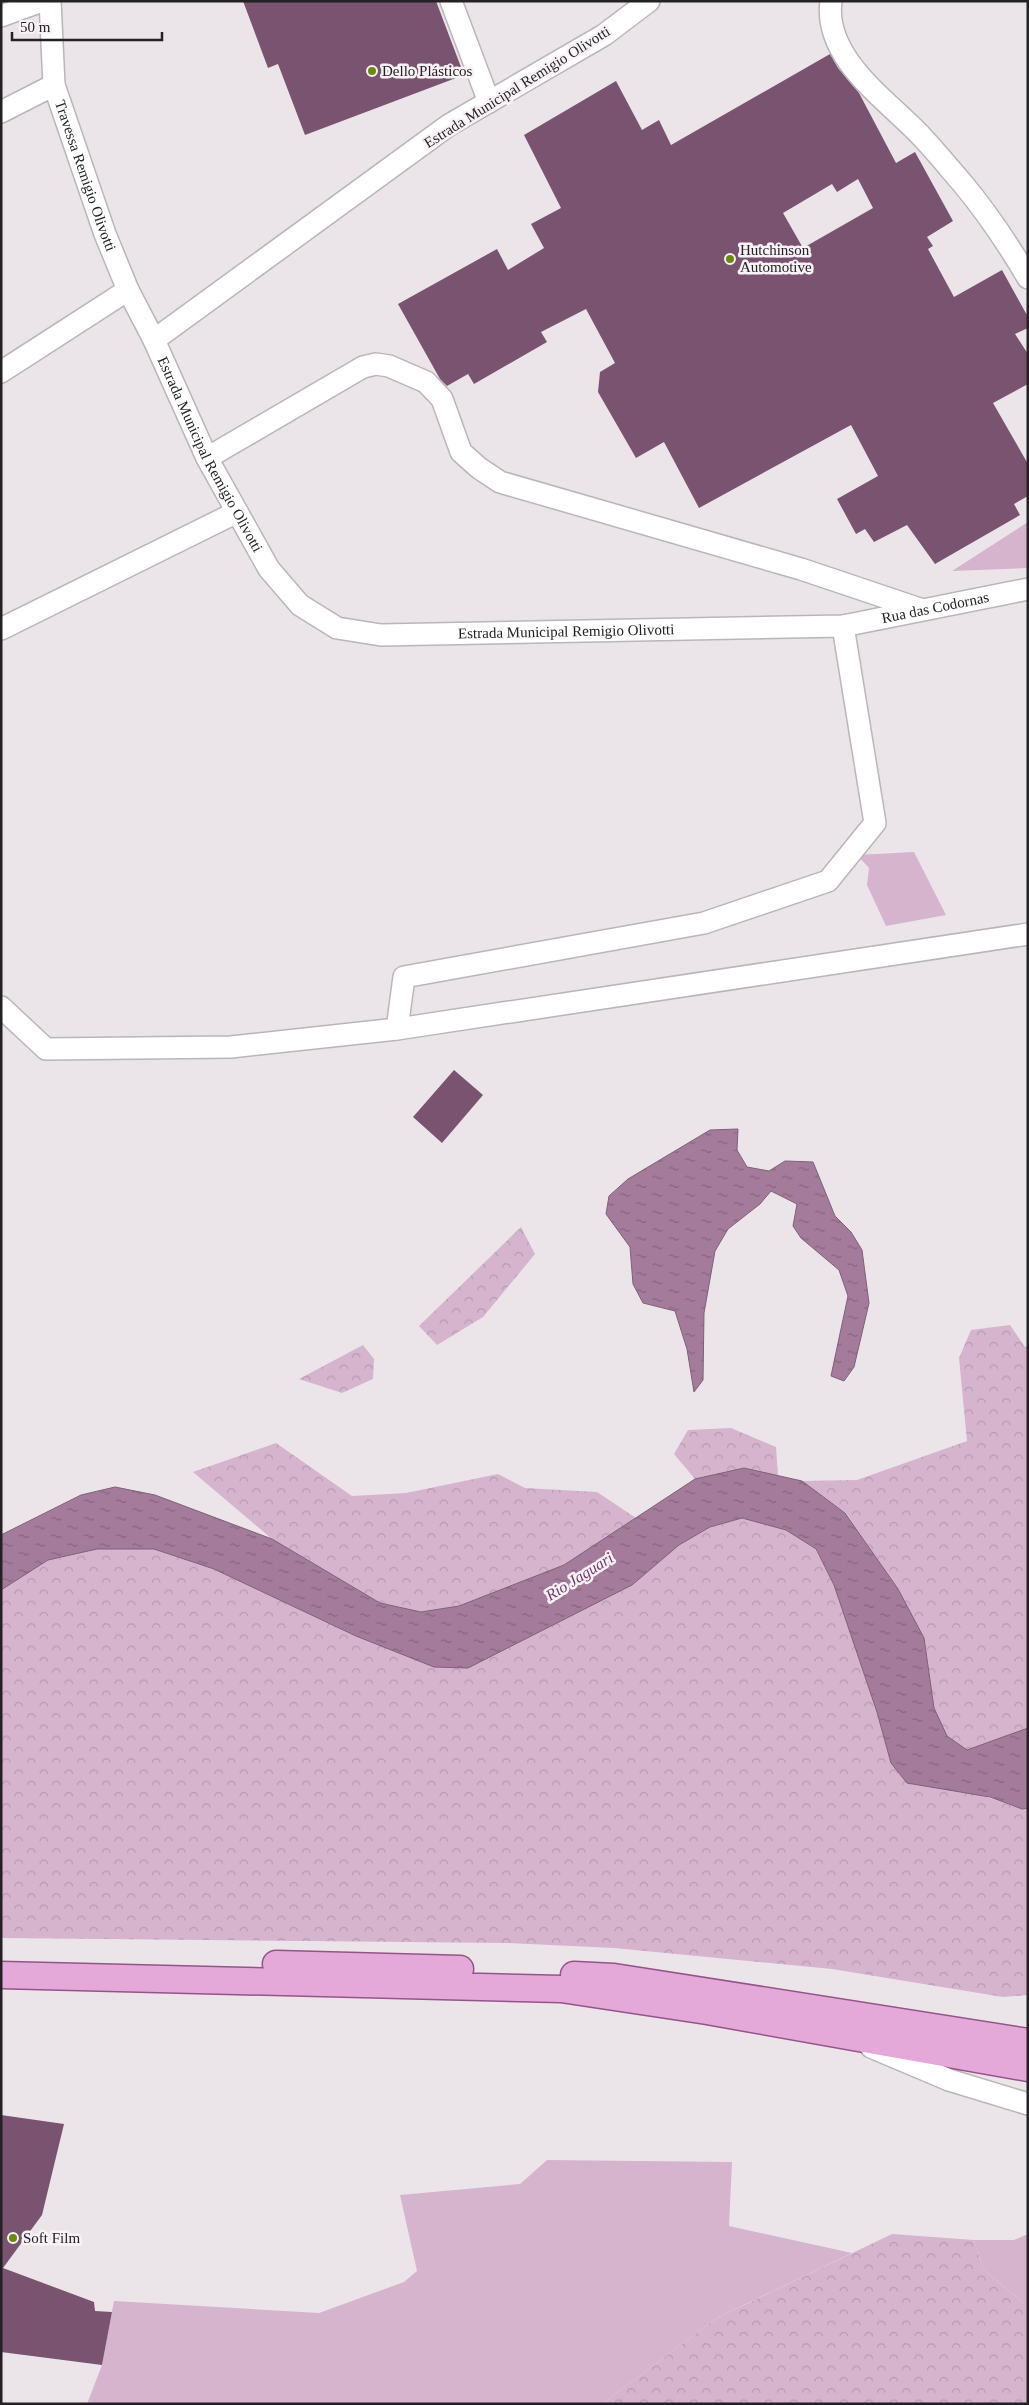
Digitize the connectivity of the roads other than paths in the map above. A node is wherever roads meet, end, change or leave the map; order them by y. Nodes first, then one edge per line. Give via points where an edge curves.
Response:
1 (42, 1) edge
2 (50, 1) edge
3 (451, 1) edge
4 (649, 1) edge
5 (830, 1) edge
6 (1, 16) edge
7 (54, 85) junction
8 (489, 102) junction
9 (1, 112) edge
10 (1028, 278) edge
11 (128, 290) junction
12 (154, 340) junction
13 (1, 372) edge
14 (207, 458) junction
15 (237, 512) junction
16 (1028, 589) edge
17 (920, 610) junction
18 (843, 626) junction
19 (1, 629) edge
20 (1028, 934) edge
21 (1, 1008) edge
22 (397, 1029) junction
23 (1, 1960) edge
24 (1, 1975) edge
25 (843, 2036) junction
26 (1028, 2042) edge
27 (1028, 2068) edge
28 (1028, 2104) edge

1 - 6 street
2 - 7 street, Travessa Remigio Olivotti
3 - 8 street
4 - 8 street, Estrada Municipal Remigio Olivotti via 604,35
5 - 10 street via 832,31 862,80 923,138 964,186 1000,230
7 - 9 street
7 - 11 street, Travessa Remigio Olivotti via 105,234
8 - 12 street, Estrada Municipal Remigio Olivotti via 449,125
11 - 12 street, Travessa Remigio Olivotti
11 - 13 street
12 - 14 street, Estrada Municipal Remigio Olivotti
14 - 15 street, Estrada Municipal Remigio Olivotti
14 - 17 street via 363,367 389,366 426,382 442,399 461,452 500,482 801,569
15 - 18 street, Estrada Municipal Remigio Olivotti via 275,576 300,605 337,628 381,635
15 - 19 street
16 - 17 street, Rua das Codornas
17 - 18 street, Rua das Codornas
18 - 22 street via 875,823 828,882 704,923 404,977
20 - 22 street
21 - 22 street via 46,1049 231,1048
23 - 26 main road via 397,1966 614,1978
24 - 25 main road via 561,1989
25 - 27 main road
25 - 28 street via 949,2080

